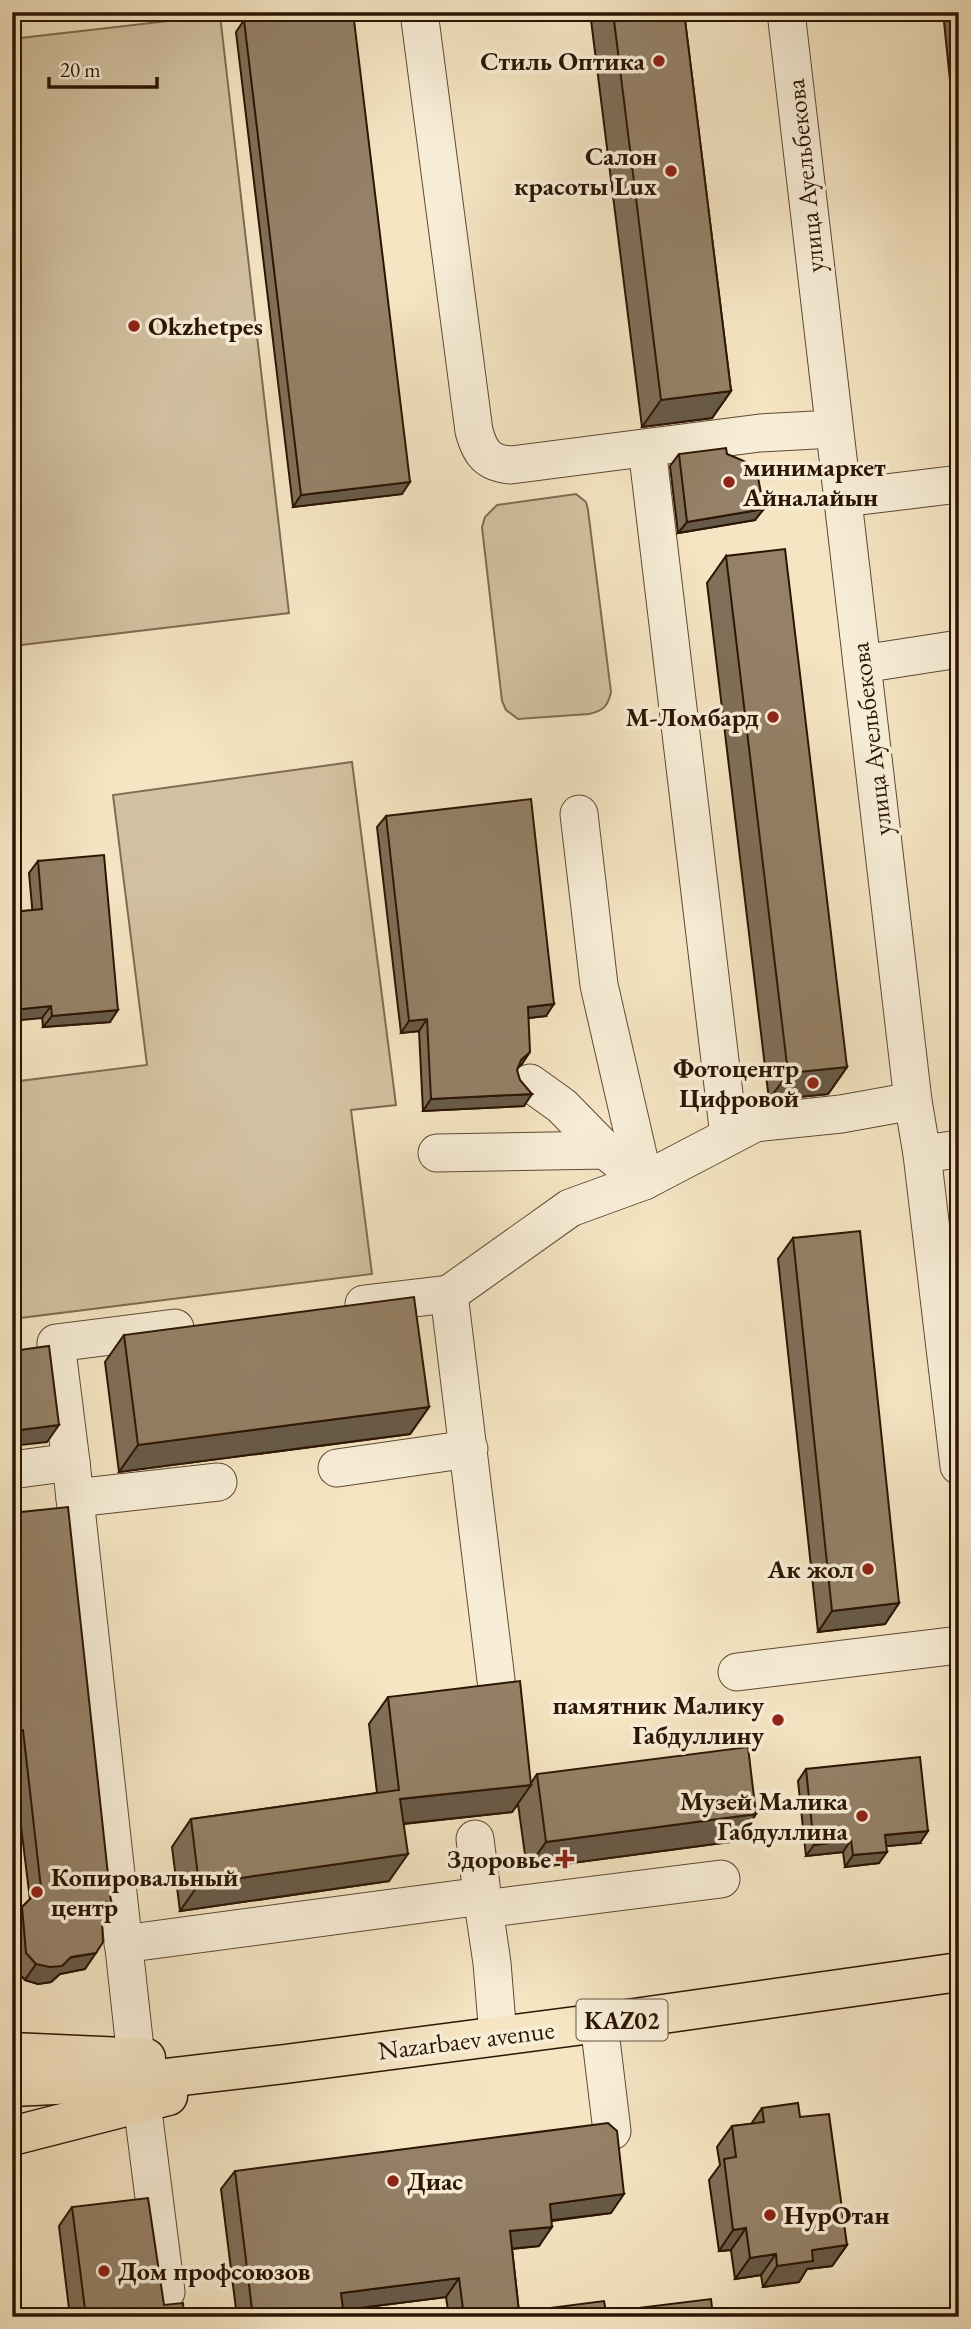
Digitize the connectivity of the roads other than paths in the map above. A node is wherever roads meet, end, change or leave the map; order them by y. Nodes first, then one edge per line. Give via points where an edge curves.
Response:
1 (419, 12) edge
2 (786, 12) edge
3 (833, 429) junction
4 (647, 447) junction
5 (959, 484) edge
6 (844, 498) junction
7 (959, 649) edge
8 (862, 664) junction
9 (579, 814) dead end
10 (530, 1083) dead end
11 (913, 1101) junction
12 (729, 1136) junction
13 (959, 1149) edge
14 (605, 1150) junction
15 (437, 1153) dead end
16 (922, 1154) junction
17 (644, 1181) junction
18 (449, 1294) junction
19 (327, 1309) edge
20 (205, 1324) edge
21 (469, 1449) junction
22 (71, 1461) junction
23 (959, 1466) edge
24 (338, 1468) dead end
25 (12, 1471) edge
26 (218, 1482) dead end
27 (75, 1498) junction
28 (959, 1645) edge
29 (737, 1672) dead end
30 (496, 1680) dead end
31 (475, 1839) dead end
32 (721, 1879) dead end
33 (483, 1902) junction
34 (123, 1944) junction
35 (959, 1972) edge
36 (599, 2024) junction
37 (498, 2036) junction
38 (12, 2052) edge
39 (136, 2058) junction
40 (285, 2064) junction
41 (12, 2087) edge
42 (142, 2103) junction
43 (612, 2131) edge
44 (12, 2136) edge
45 (166, 2292) dead end

1 - 4 street via 478,445 497,464 511,465
2 - 3 street, улица Ауельбекова
3 - 4 street
3 - 6 street, улица Ауельбекова
4 - 12 street
5 - 6 street
6 - 8 street, улица Ауельбекова
7 - 8 street
8 - 11 street, улица Ауельбекова
9 - 17 street via 599,985
10 - 14 street via 562,1106
11 - 12 street via 755,1123
11 - 16 street, улица Ауельбекова
12 - 17 street
13 - 16 street
14 - 15 street
14 - 17 street
16 - 23 street, улица Ауельбекова
17 - 18 street via 570,1208
18 - 19 street
18 - 21 street
20 - 22 street via 56,1343
21 - 24 street
21 - 30 street
22 - 25 street
22 - 27 street
26 - 27 street
27 - 34 street
28 - 29 street
31 - 33 street
32 - 33 street
33 - 34 street
33 - 37 street
34 - 39 street
35 - 36 highway, Nazarbaev avenue / KАZ02
36 - 37 highway, Nazarbaev avenue / KАZ02
36 - 43 street
37 - 40 highway, Nazarbaev avenue / KАZ02
38 - 39 highway
39 - 40 highway
40 - 41 highway, Nazarbaev avenue / KАZ02 via 140,2081
40 - 42 highway
42 - 44 highway
42 - 45 street

